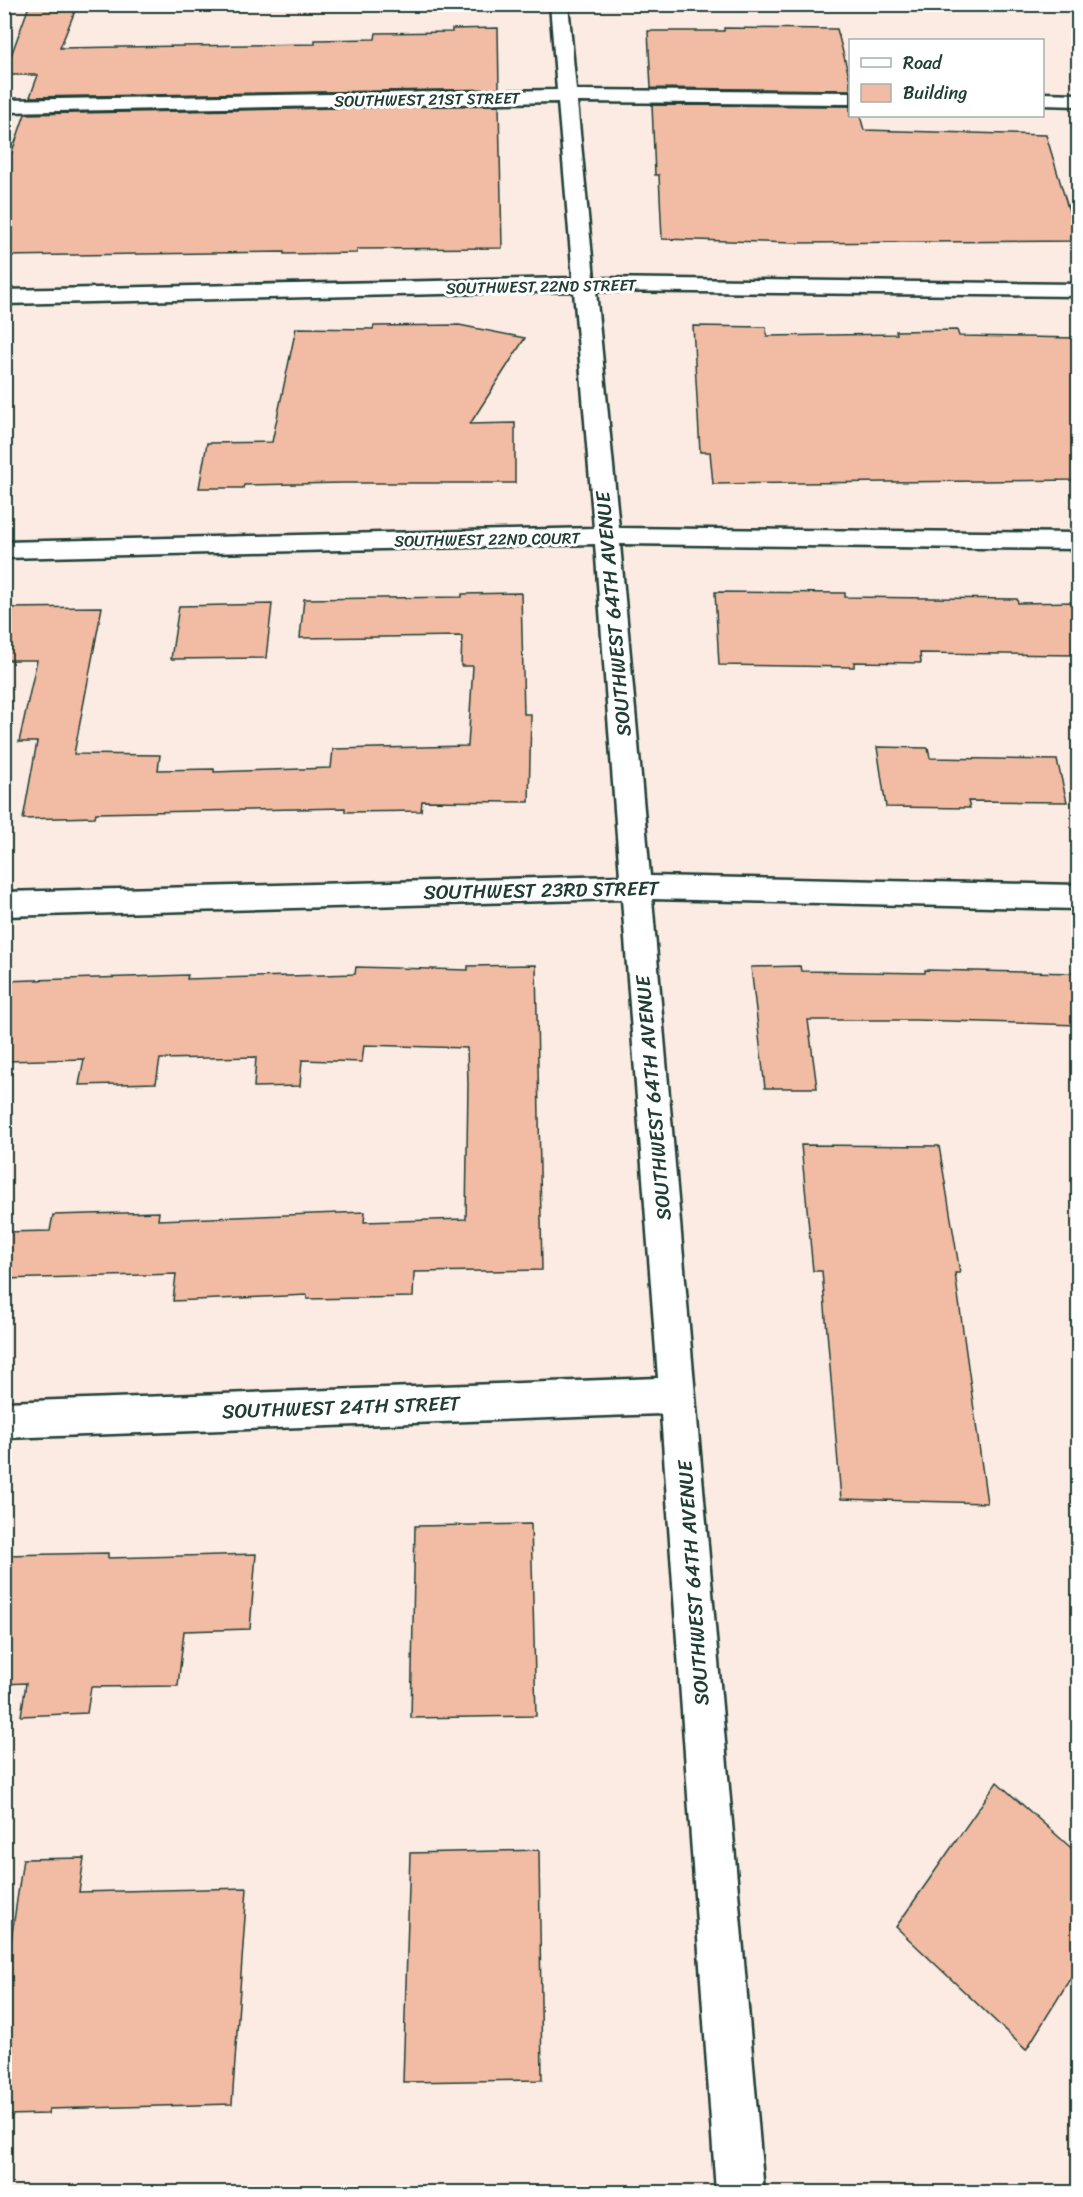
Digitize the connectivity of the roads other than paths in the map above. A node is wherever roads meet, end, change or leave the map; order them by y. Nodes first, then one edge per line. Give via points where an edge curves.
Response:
1 (559, 4) edge
2 (566, 96) junction
3 (849, 98) edge
4 (1044, 99) edge
5 (1078, 100) edge
6 (4, 106) edge
7 (584, 284) junction
8 (1078, 290) edge
9 (4, 297) edge
10 (607, 536) junction
11 (1078, 540) edge
12 (4, 550) edge
13 (636, 887) junction
14 (1078, 897) edge
15 (4, 904) edge
16 (678, 1395) junction
17 (4, 1420) edge
18 (740, 2193) edge

1 - 2 street, SOUTHWEST 64TH AVENUE
2 - 3 street, SOUTHWEST 21ST STREET
2 - 6 street, SOUTHWEST 21ST STREET
2 - 7 street, SOUTHWEST 64TH AVENUE
4 - 5 street
7 - 8 street, SOUTHWEST 22ND STREET
7 - 9 street, SOUTHWEST 22ND STREET
7 - 10 street, SOUTHWEST 64TH AVENUE
10 - 11 street, SOUTHWEST 22ND COURT
10 - 12 street, SOUTHWEST 22ND COURT
10 - 13 street, SOUTHWEST 64TH AVENUE
13 - 14 street, SOUTHWEST 23RD STREET
13 - 15 street, SOUTHWEST 23RD STREET
13 - 16 street, SOUTHWEST 64TH AVENUE
16 - 17 street, SOUTHWEST 24TH STREET
16 - 18 street, SOUTHWEST 64TH AVENUE

